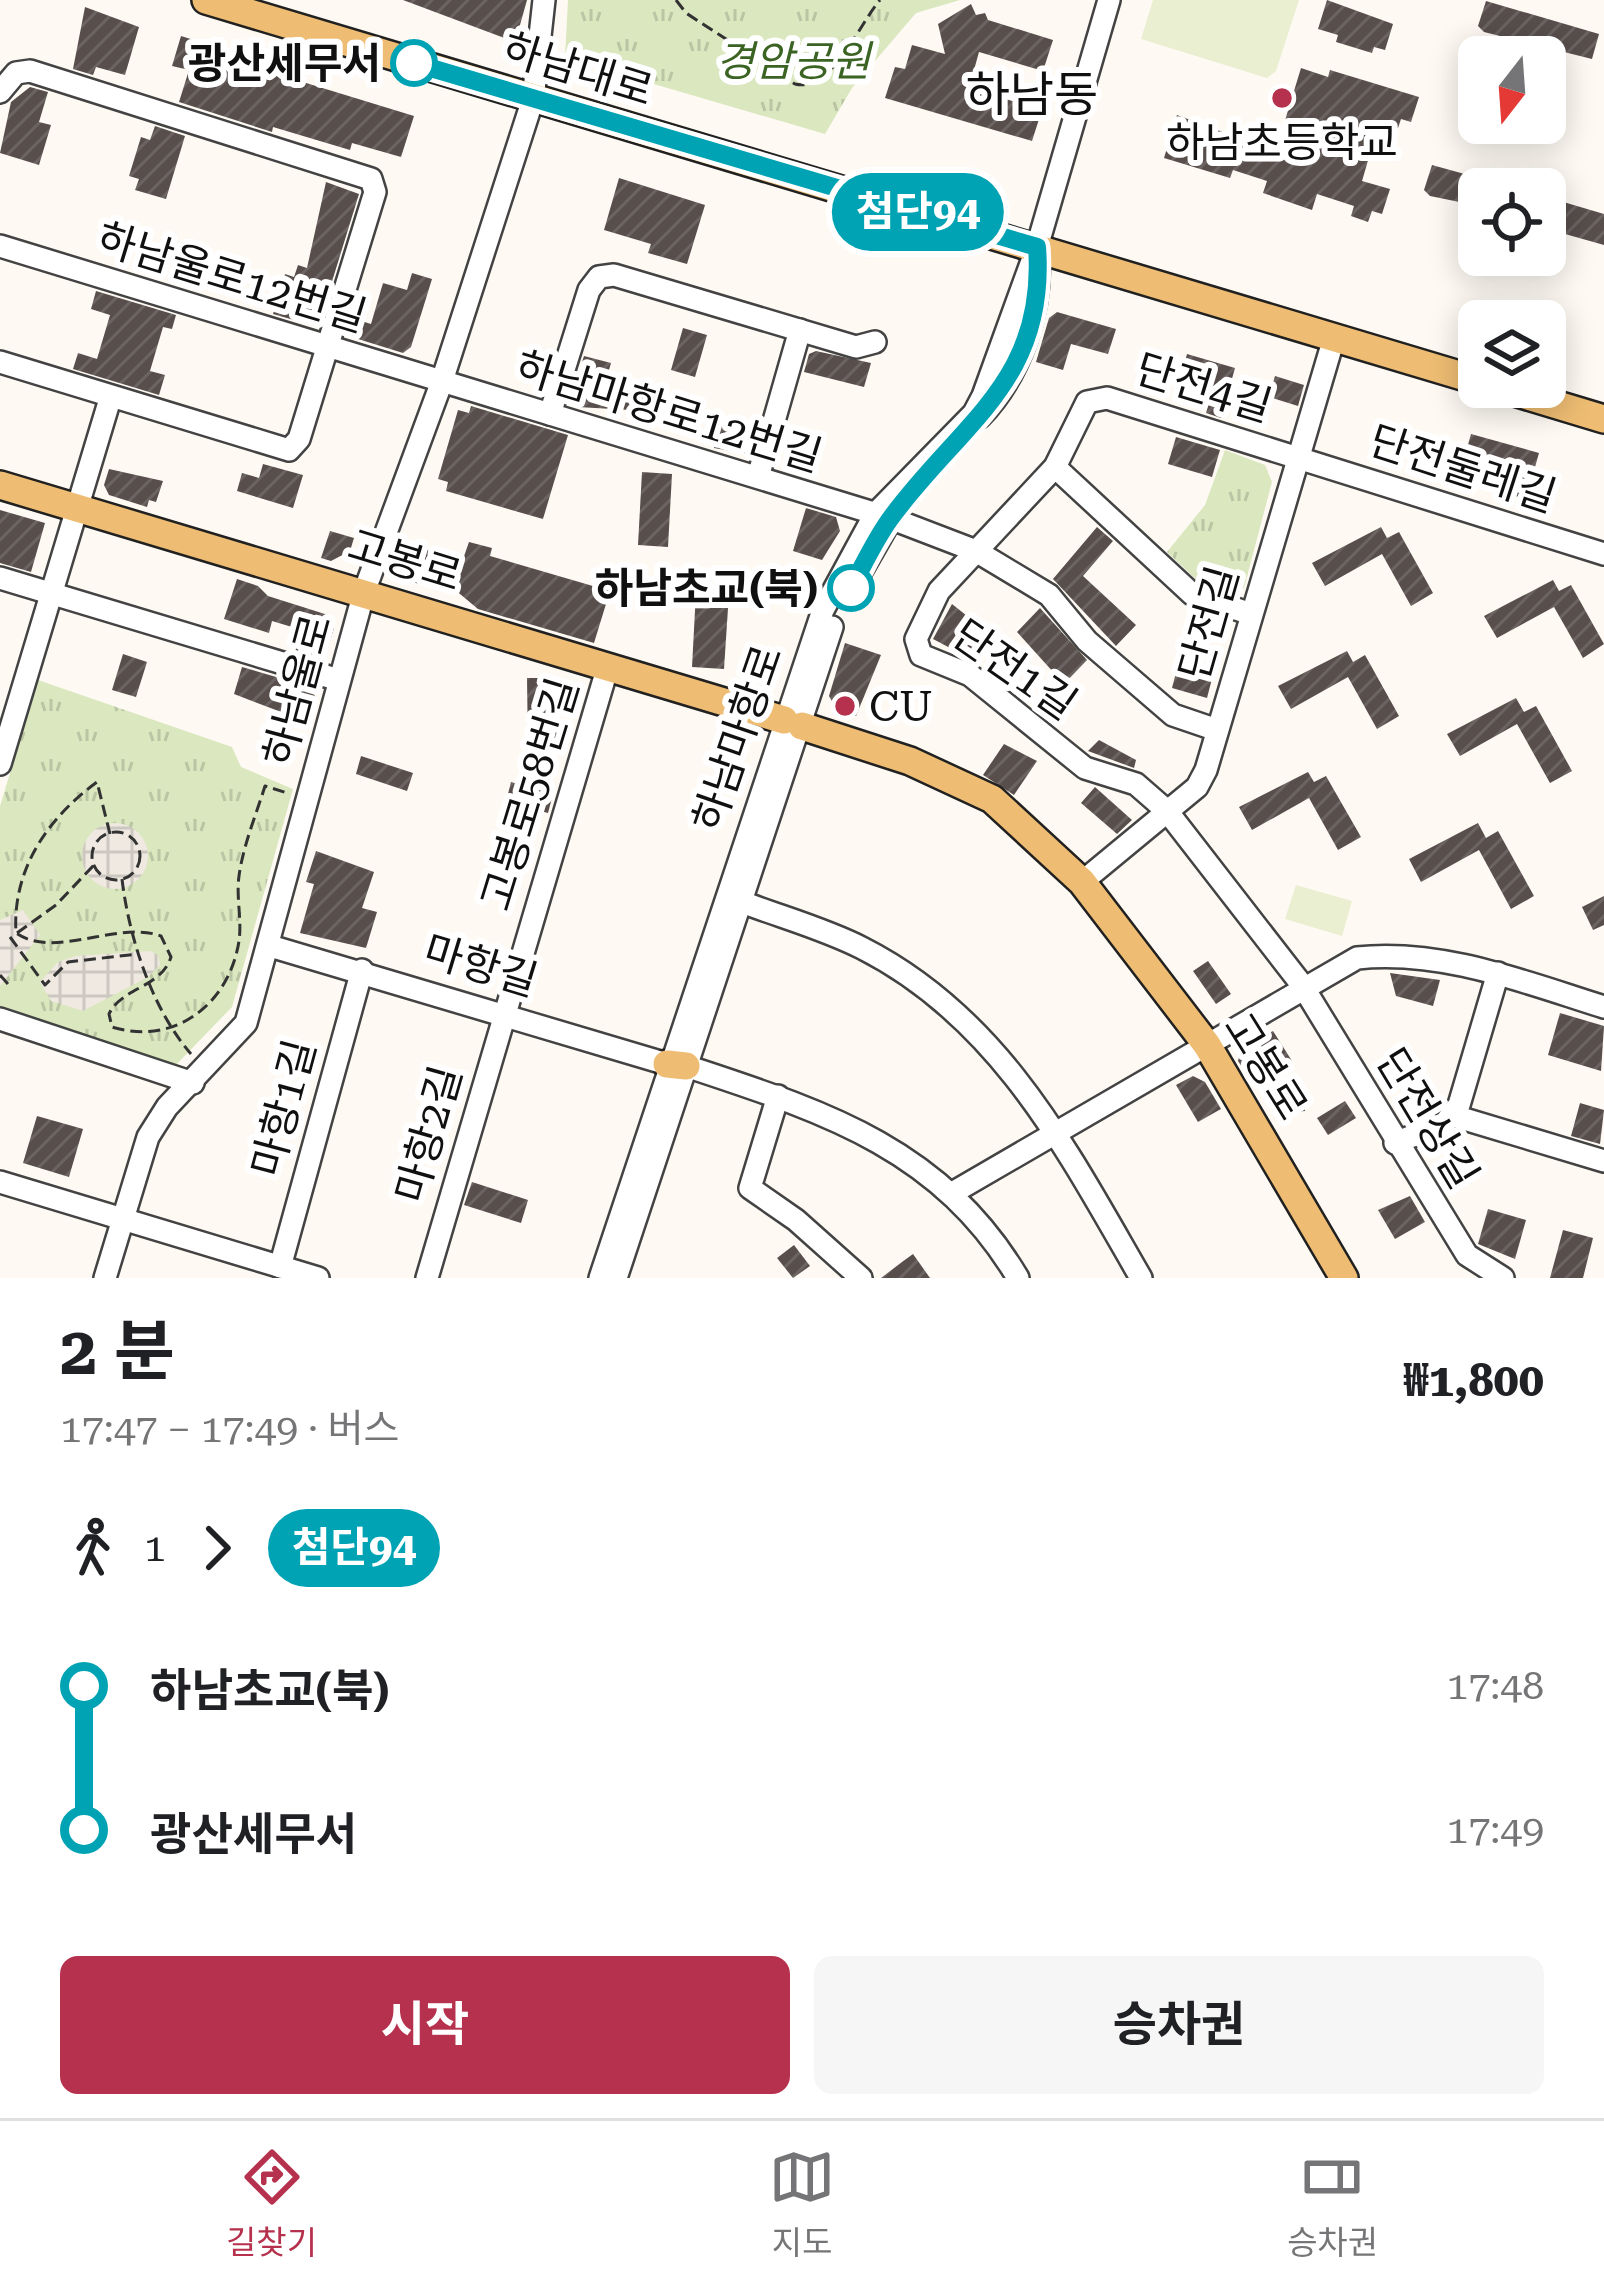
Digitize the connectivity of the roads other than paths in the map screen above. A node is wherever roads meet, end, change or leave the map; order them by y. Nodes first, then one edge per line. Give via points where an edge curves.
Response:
1 (206, 0) edge
2 (544, 0) edge
3 (1109, 0) edge
4 (0, 92) edge
5 (532, 99) junction
6 (0, 246) edge
7 (1037, 247) junction
8 (800, 330) junction
9 (1334, 338) junction
10 (875, 342) dead end
11 (332, 348) junction
12 (0, 362) edge
13 (1458, 375) edge
14 (441, 384) junction
15 (110, 399) junction
16 (1566, 408) edge
17 (550, 414) junction
18 (1604, 419) edge
19 (1298, 457) junction
20 (1055, 467) junction
21 (758, 477) junction
22 (0, 485) edge
23 (79, 509) junction
24 (882, 516) junction
25 (976, 551) junction
26 (1604, 554) edge
27 (0, 578) edge
28 (364, 592) junction
29 (52, 594) junction
30 (1251, 614) junction
31 (608, 666) junction
32 (339, 680) junction
33 (793, 723) junction
34 (1216, 730) junction
35 (0, 764) edge
36 (1167, 811) junction
37 (1082, 882) junction
38 (742, 902) junction
39 (270, 946) junction
40 (362, 970) junction
41 (1498, 974) junction
42 (1302, 985) junction
43 (1604, 1007) edge
44 (504, 1012) junction
45 (0, 1018) edge
46 (1207, 1045) junction
47 (677, 1065) junction
48 (193, 1083) junction
49 (778, 1096) junction
50 (1451, 1115) junction
51 (1057, 1132) junction
52 (1396, 1143) junction
53 (1604, 1161) edge
54 (0, 1182) edge
55 (954, 1192) junction
56 (122, 1220) junction
57 (280, 1267) junction
58 (1342, 1277) edge
59 (105, 1278) edge
60 (318, 1278) edge
61 (427, 1278) edge
62 (600, 1278) edge
63 (616, 1278) edge
64 (861, 1278) edge
65 (1018, 1278) edge
66 (1141, 1278) edge
67 (1503, 1278) edge

1 - 5 main road, 하남대로
2 - 5 street, 하남울로
3 - 7 street, 하남마항로
4 - 11 street via 30,70 371,179 375,192
5 - 7 main road, 하남대로
5 - 14 street, 하남울로
6 - 11 street, 하남울로12번길
7 - 9 main road, 하남대로
7 - 24 street, 하남마항로 via 974,413
8 - 10 street via 856,346
8 - 17 street via 614,274 598,277
8 - 21 street
9 - 13 main road, 하남대로
9 - 19 street, 단전길
11 - 14 street, 하남울로12번길
11 - 15 street via 289,450
12 - 15 street
14 - 17 street, 하남마항로12번길
14 - 28 street, 하남울로
15 - 23 street
16 - 18 main road
17 - 21 street, 하남마항로12번길
19 - 20 street, 단전4길 via 1107,398 1088,402
19 - 26 street, 단전둘레길
19 - 30 street, 단전길
20 - 25 street
20 - 30 street via 1192,595
21 - 24 street, 하남마항로12번길
22 - 23 main road, 고봉로
23 - 28 main road, 고봉로
23 - 29 street
24 - 25 street, 하남마항로12번길
24 - 33 street, 하남마항로 via 823,610
25 - 34 street, 하남마항로12번길 via 1049,596 1087,641 1173,715
25 - 36 street, 단전1길 via 939,591 916,639 921,655 970,675 1085,768 1136,784
27 - 29 street
28 - 31 main road, 고봉로
28 - 32 street, 하남울로
29 - 32 street
29 - 35 street
30 - 34 street, 단전길
31 - 33 main road, 고봉로
31 - 44 street, 고봉로58번길
32 - 39 street, 하남울로
33 - 37 main road, 고봉로 via 910,760 992,799
33 - 38 street, 하남마항로
33 - 47 street, 하남마항로
34 - 36 street, 단전길 via 1197,787
36 - 37 street, 단전길
36 - 42 street, 단전상길
37 - 46 main road, 고봉로
38 - 47 street, 하남마항로
38 - 51 street via 861,947 920,983 984,1039
39 - 40 street, 마항길
39 - 48 street, 하남울로 via 246,1023
40 - 44 street, 마항길
40 - 57 street, 마항1길
41 - 42 street via 1402,953 1357,958
41 - 43 street
41 - 50 street
42 - 46 street
42 - 52 street, 단전상길
44 - 47 street, 마항길
44 - 61 street, 마항2길
45 - 48 street
46 - 51 street
46 - 58 main road, 고봉로
47 - 49 street, 마항길
47 - 62 street, 하남마항로
47 - 63 street, 하남마항로
48 - 56 street, 하남울로 via 148,1138
49 - 55 street, 마항길 via 853,1126
49 - 64 street via 750,1188
50 - 52 street
50 - 53 street
51 - 55 street
51 - 66 street
52 - 67 street, 단전상길 via 1468,1255
54 - 56 street
55 - 65 street, 마항길
56 - 57 street
56 - 59 street, 하남울로
57 - 60 street

